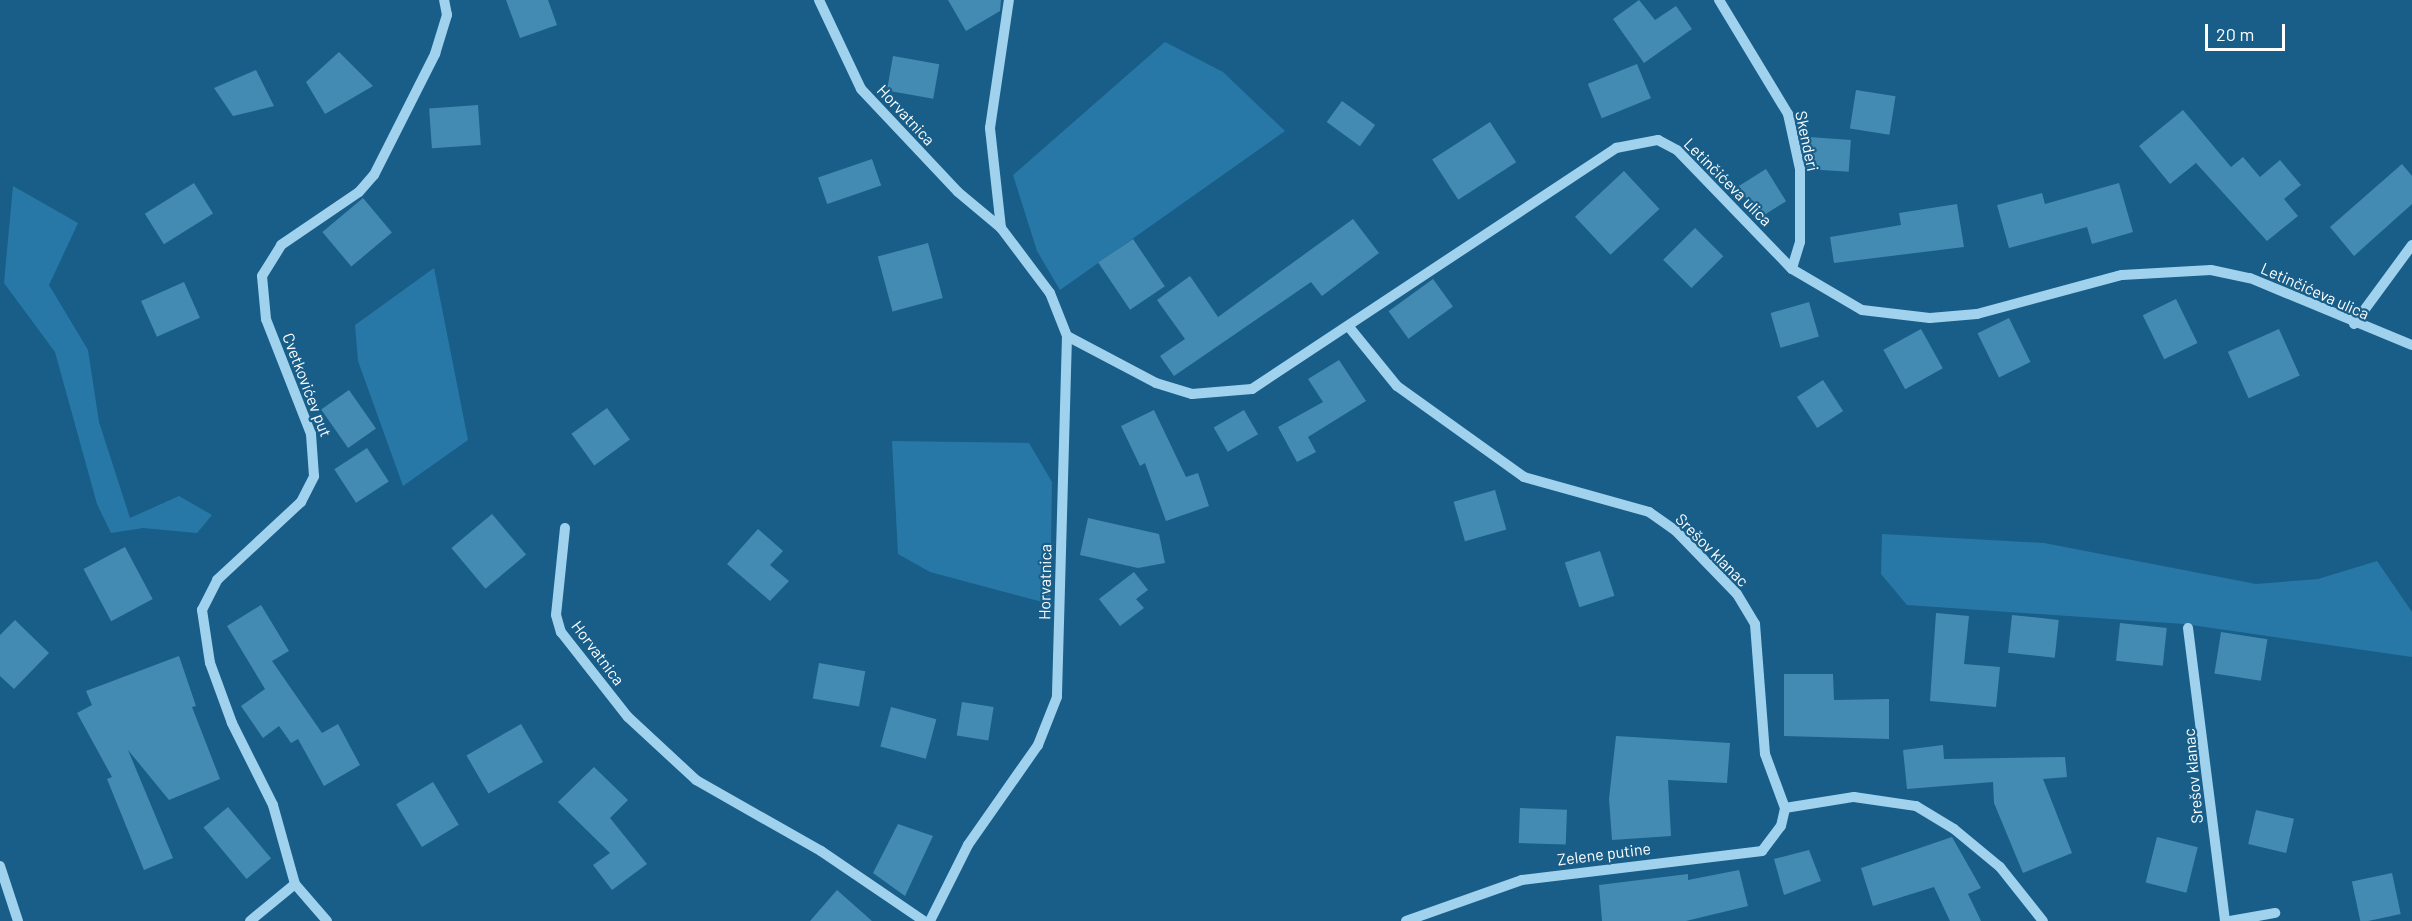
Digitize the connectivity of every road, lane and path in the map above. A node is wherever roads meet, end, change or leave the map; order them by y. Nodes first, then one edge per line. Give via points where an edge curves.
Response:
1 (444, 0) edge
2 (819, 0) edge
3 (1009, 0) edge
4 (1719, 0) edge
5 (1002, 228) junction
6 (2412, 245) edge
7 (1792, 269) junction
8 (2354, 324) junction
9 (1349, 327) junction
10 (1067, 336) junction
11 (2412, 345) edge
12 (565, 528) dead end
13 (2188, 628) dead end
14 (1785, 808) junction
15 (0, 866) edge
16 (295, 884) junction
17 (2275, 913) dead end
18 (18, 921) edge
19 (250, 921) edge
20 (327, 921) edge
21 (924, 921) edge
22 (930, 921) edge
23 (1406, 921) edge
24 (2043, 921) edge
25 (2225, 921) edge
26 (2230, 921) edge

1 - 16 street, Cvetkovićev put via 447,15 435,54 374,175 359,192 281,245 262,276 266,319 312,434 314,476 301,502 217,580 201,610 210,663 232,723 273,805
2 - 5 street, Horvatnica via 861,89 958,192
3 - 5 street, Horvatnica via 990,128
4 - 7 street, Skenderi via 1788,114 1800,169 1800,242
5 - 10 street, Horvatnica via 1050,293
6 - 8 street
7 - 8 street, Letinčićeva ulica via 1862,310 1930,318 2004,309 2122,275 2211,270 2250,278
7 - 9 street, Letinčićeva ulica via 1677,150 1658,140 1635,142 1428,270
8 - 11 street, Letinčićeva ulica
9 - 10 street, Letinčićeva ulica via 1269,381 1220,394 1192,394 1156,383
9 - 14 street, Srešov klanac via 1396,386 1524,477 1649,512 1675,530 1737,594 1755,624 1765,754
10 - 22 street, Horvatnica via 1054,708 1038,745 968,845
12 - 21 street, Horvatnica via 556,615 561,632 628,717 696,780 821,851
13 - 25 street, Srešov klanac
14 - 23 street, Zelene putine via 1781,826 1762,851 1522,880
14 - 24 street via 1854,797 1916,806 1954,829 2000,867
15 - 18 street
16 - 19 street
16 - 20 street, Cvetkovićev put
17 - 26 street

